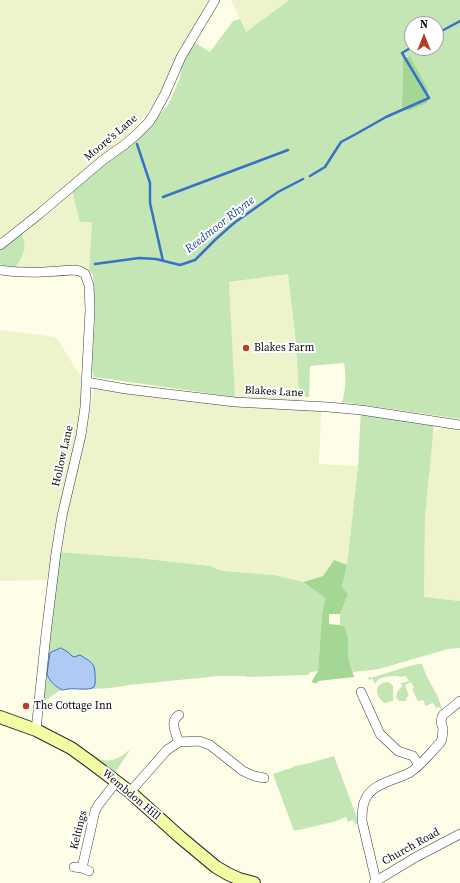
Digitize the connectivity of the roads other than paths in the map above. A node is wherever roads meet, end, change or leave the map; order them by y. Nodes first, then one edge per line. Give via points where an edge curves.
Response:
1 (215, 0) edge
2 (0, 245) edge
3 (0, 270) edge
4 (86, 382) junction
5 (460, 425) edge
6 (361, 692) dead end
7 (460, 701) edge
8 (179, 715) dead end
9 (0, 717) edge
10 (36, 730) junction
11 (179, 742) junction
12 (418, 766) junction
13 (264, 778) dead end
14 (117, 781) junction
15 (130, 792) junction
16 (460, 834) edge
17 (82, 869) dead end
18 (375, 882) edge
19 (254, 883) edge

1 - 2 street, Moore's Lane via 181,57 165,94 148,122 124,145
3 - 4 street, Hollow Lane via 15,273 74,270 86,274 90,310
4 - 5 street, Blakes Lane via 235,402 361,410
4 - 10 street, Hollow Lane via 82,428 66,494 56,553
6 - 12 street via 380,734 398,751 416,758
7 - 12 street via 443,715 442,740
8 - 11 street via 174,719 174,723
9 - 10 main road, Wembdon Hill
10 - 14 main road, Wembdon Hill via 71,748
11 - 13 street via 199,741 210,745 243,772
11 - 15 street via 167,750
12 - 18 street via 410,773 375,787 365,799 362,821
14 - 15 main road, Wembdon Hill
14 - 17 street, Keltings via 95,811
15 - 19 main road, Wembdon Hill via 216,867 239,879
16 - 18 street, Church Road

